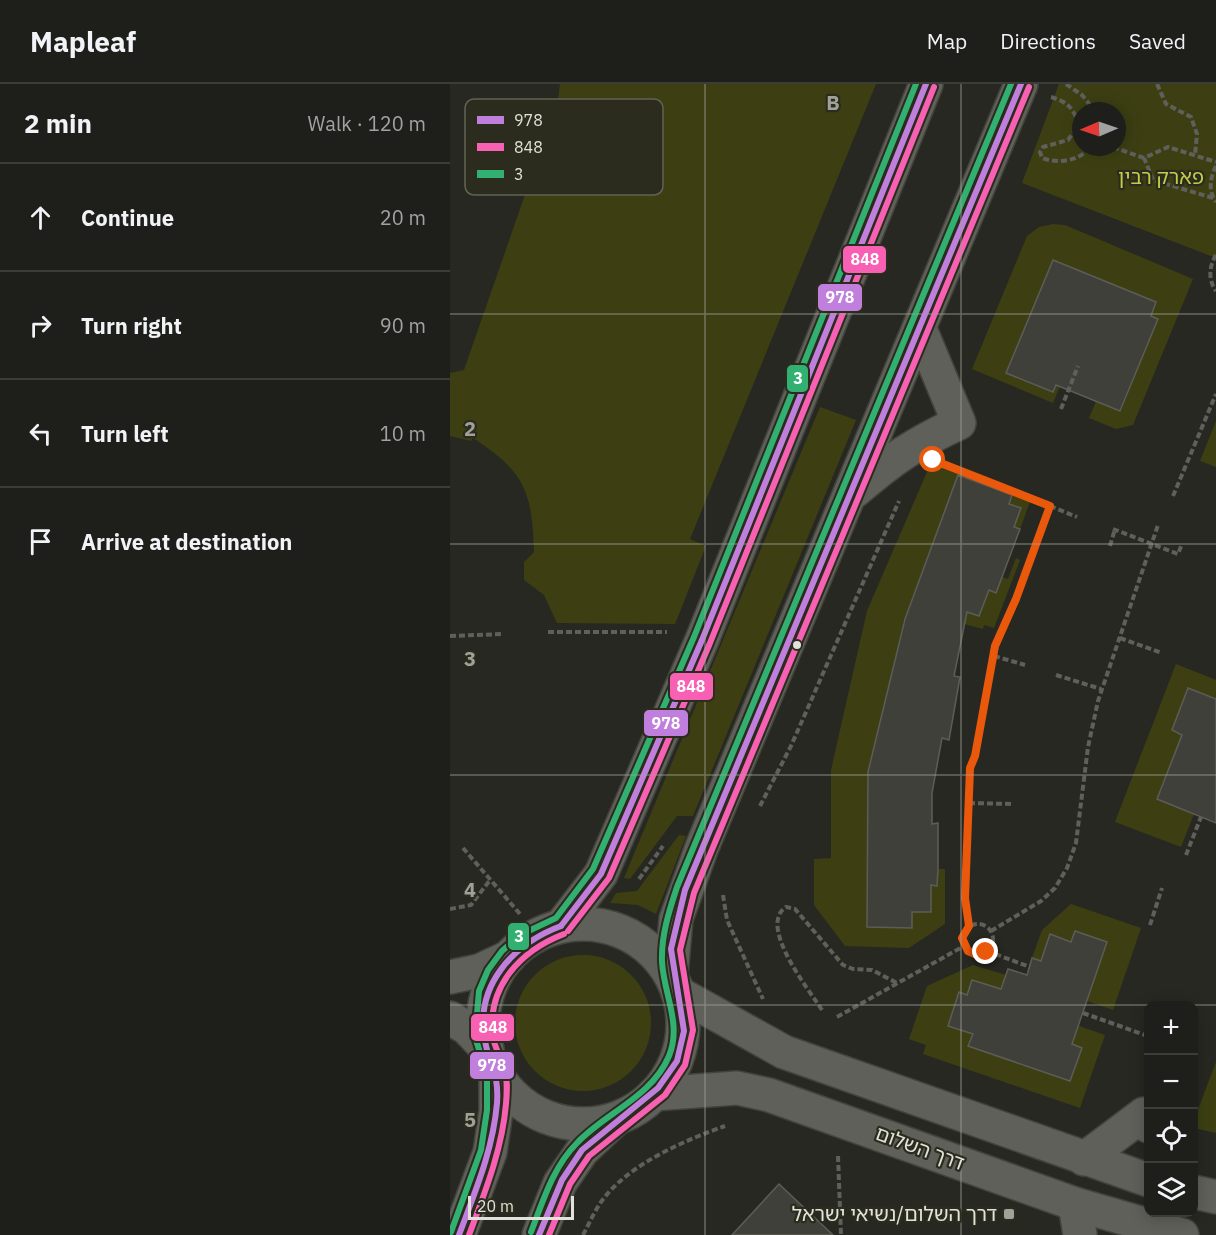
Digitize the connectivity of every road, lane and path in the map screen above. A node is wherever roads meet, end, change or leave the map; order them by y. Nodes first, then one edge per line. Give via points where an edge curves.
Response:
1 (926, 84) edge
2 (1066, 84) edge
3 (1156, 84) edge
4 (1033, 90) edge
5 (1088, 102) edge
6 (1072, 109) edge
7 (1072, 134) edge
8 (1126, 152) edge
9 (1195, 155) junction
10 (1080, 156) edge
11 (1144, 158) junction
12 (1216, 164) edge
13 (1213, 198) junction
14 (1216, 202) edge
15 (1216, 255) edge
16 (1216, 291) edge
17 (920, 329) junction
18 (1078, 366) dead end
19 (1216, 394) edge
20 (1060, 409) dead end
21 (944, 464) dead end
22 (902, 494) dead end
23 (849, 496) junction
24 (1173, 496) dead end
25 (1050, 506) junction
26 (1077, 518) dead end
27 (1158, 525) dead end
28 (1151, 543) junction
29 (1182, 544) dead end
30 (1110, 546) dead end
31 (548, 632) dead end
32 (676, 632) dead end
33 (504, 633) dead end
34 (450, 636) edge
35 (1120, 638) junction
36 (1162, 653) dead end
37 (994, 656) junction
38 (1025, 665) dead end
39 (1056, 675) dead end
40 (1101, 689) junction
41 (969, 803) junction
42 (1011, 804) dead end
43 (755, 815) dead end
44 (1201, 817) dead end
45 (666, 842) dead end
46 (463, 848) dead end
47 (1186, 855) dead end
48 (490, 880) junction
49 (635, 884) dead end
50 (1162, 888) dead end
51 (723, 889) dead end
52 (450, 909) edge
53 (520, 914) dead end
54 (1150, 925) dead end
55 (561, 926) junction
56 (969, 926) junction
57 (991, 931) junction
58 (964, 946) junction
59 (987, 951) junction
60 (509, 957) junction
61 (1029, 967) dead end
62 (450, 977) edge
63 (897, 983) junction
64 (674, 984) junction
65 (765, 1005) dead end
66 (822, 1011) dead end
67 (1083, 1013) dead end
68 (837, 1017) dead end
69 (450, 1018) edge
70 (1144, 1034) edge
71 (492, 1061) junction
72 (654, 1094) junction
73 (1144, 1114) edge
74 (728, 1116) dead end
75 (616, 1119) junction
76 (838, 1156) dead end
77 (1084, 1159) junction
78 (1144, 1178) edge
79 (1198, 1193) edge
80 (1216, 1197) edge
81 (1077, 1219) edge
82 (1159, 1232) edge
83 (459, 1235) edge
84 (539, 1235) edge
85 (583, 1235) edge
86 (840, 1235) edge

1 - 55 main road via 702,640 611,853 601,874
2 - 5 path
3 - 9 path via 1166,104 1191,117 1197,134
4 - 6 path via 1064,101
4 - 17 main road
7 - 10 path via 1068,140 1043,147 1042,158 1065,162
8 - 11 path
9 - 11 path via 1168,147
9 - 12 path
11 - 13 path via 1154,180
12 - 13 path via 1211,177
13 - 14 path
15 - 16 path via 1210,269
17 - 23 main road
17 - 23 main road via 959,423 916,443
18 - 20 path
19 - 24 path
21 - 25 path
22 - 43 path via 791,746
23 - 64 main road via 702,847 676,919
25 - 26 path
25 - 37 path
27 - 28 path
28 - 29 path via 1178,554
28 - 30 path via 1114,529
28 - 35 path
31 - 32 path
33 - 34 path
35 - 36 path
35 - 40 path
37 - 38 path
37 - 41 path via 970,768
39 - 40 path
40 - 57 path via 1088,747 1076,843 1066,868 1055,888 1041,901
41 - 42 path
41 - 56 path via 965,898
44 - 47 path
45 - 49 path
46 - 48 path
48 - 52 path via 471,905
48 - 53 path
50 - 54 path
51 - 65 path via 727,920
55 - 60 main road via 525,942
55 - 64 main road via 588,923 630,934 663,962
56 - 57 path via 981,924
56 - 58 path via 963,934
57 - 59 path via 993,941
58 - 59 path via 972,954
58 - 63 path
59 - 61 path
60 - 62 main road
60 - 71 main road via 487,995 484,1026
63 - 66 path via 872,970 843,965 795,909 786,907 777,922 779,940
63 - 68 path
64 - 72 main road via 682,1006 683,1033 678,1059
64 - 77 main road via 784,1052
67 - 70 path
69 - 71 main road via 466,1028
71 - 75 main road via 510,1093 545,1117 587,1124
71 - 83 main road via 496,1111 490,1152
72 - 75 main road
72 - 81 main road, דרך השלום via 737,1088 769,1095
73 - 77 main road
74 - 85 path via 726,1126 701,1134 639,1166 601,1201
75 - 84 main road via 582,1150 560,1183
76 - 86 path
77 - 78 main road
79 - 80 main road
81 - 82 main road, דרך השלום

